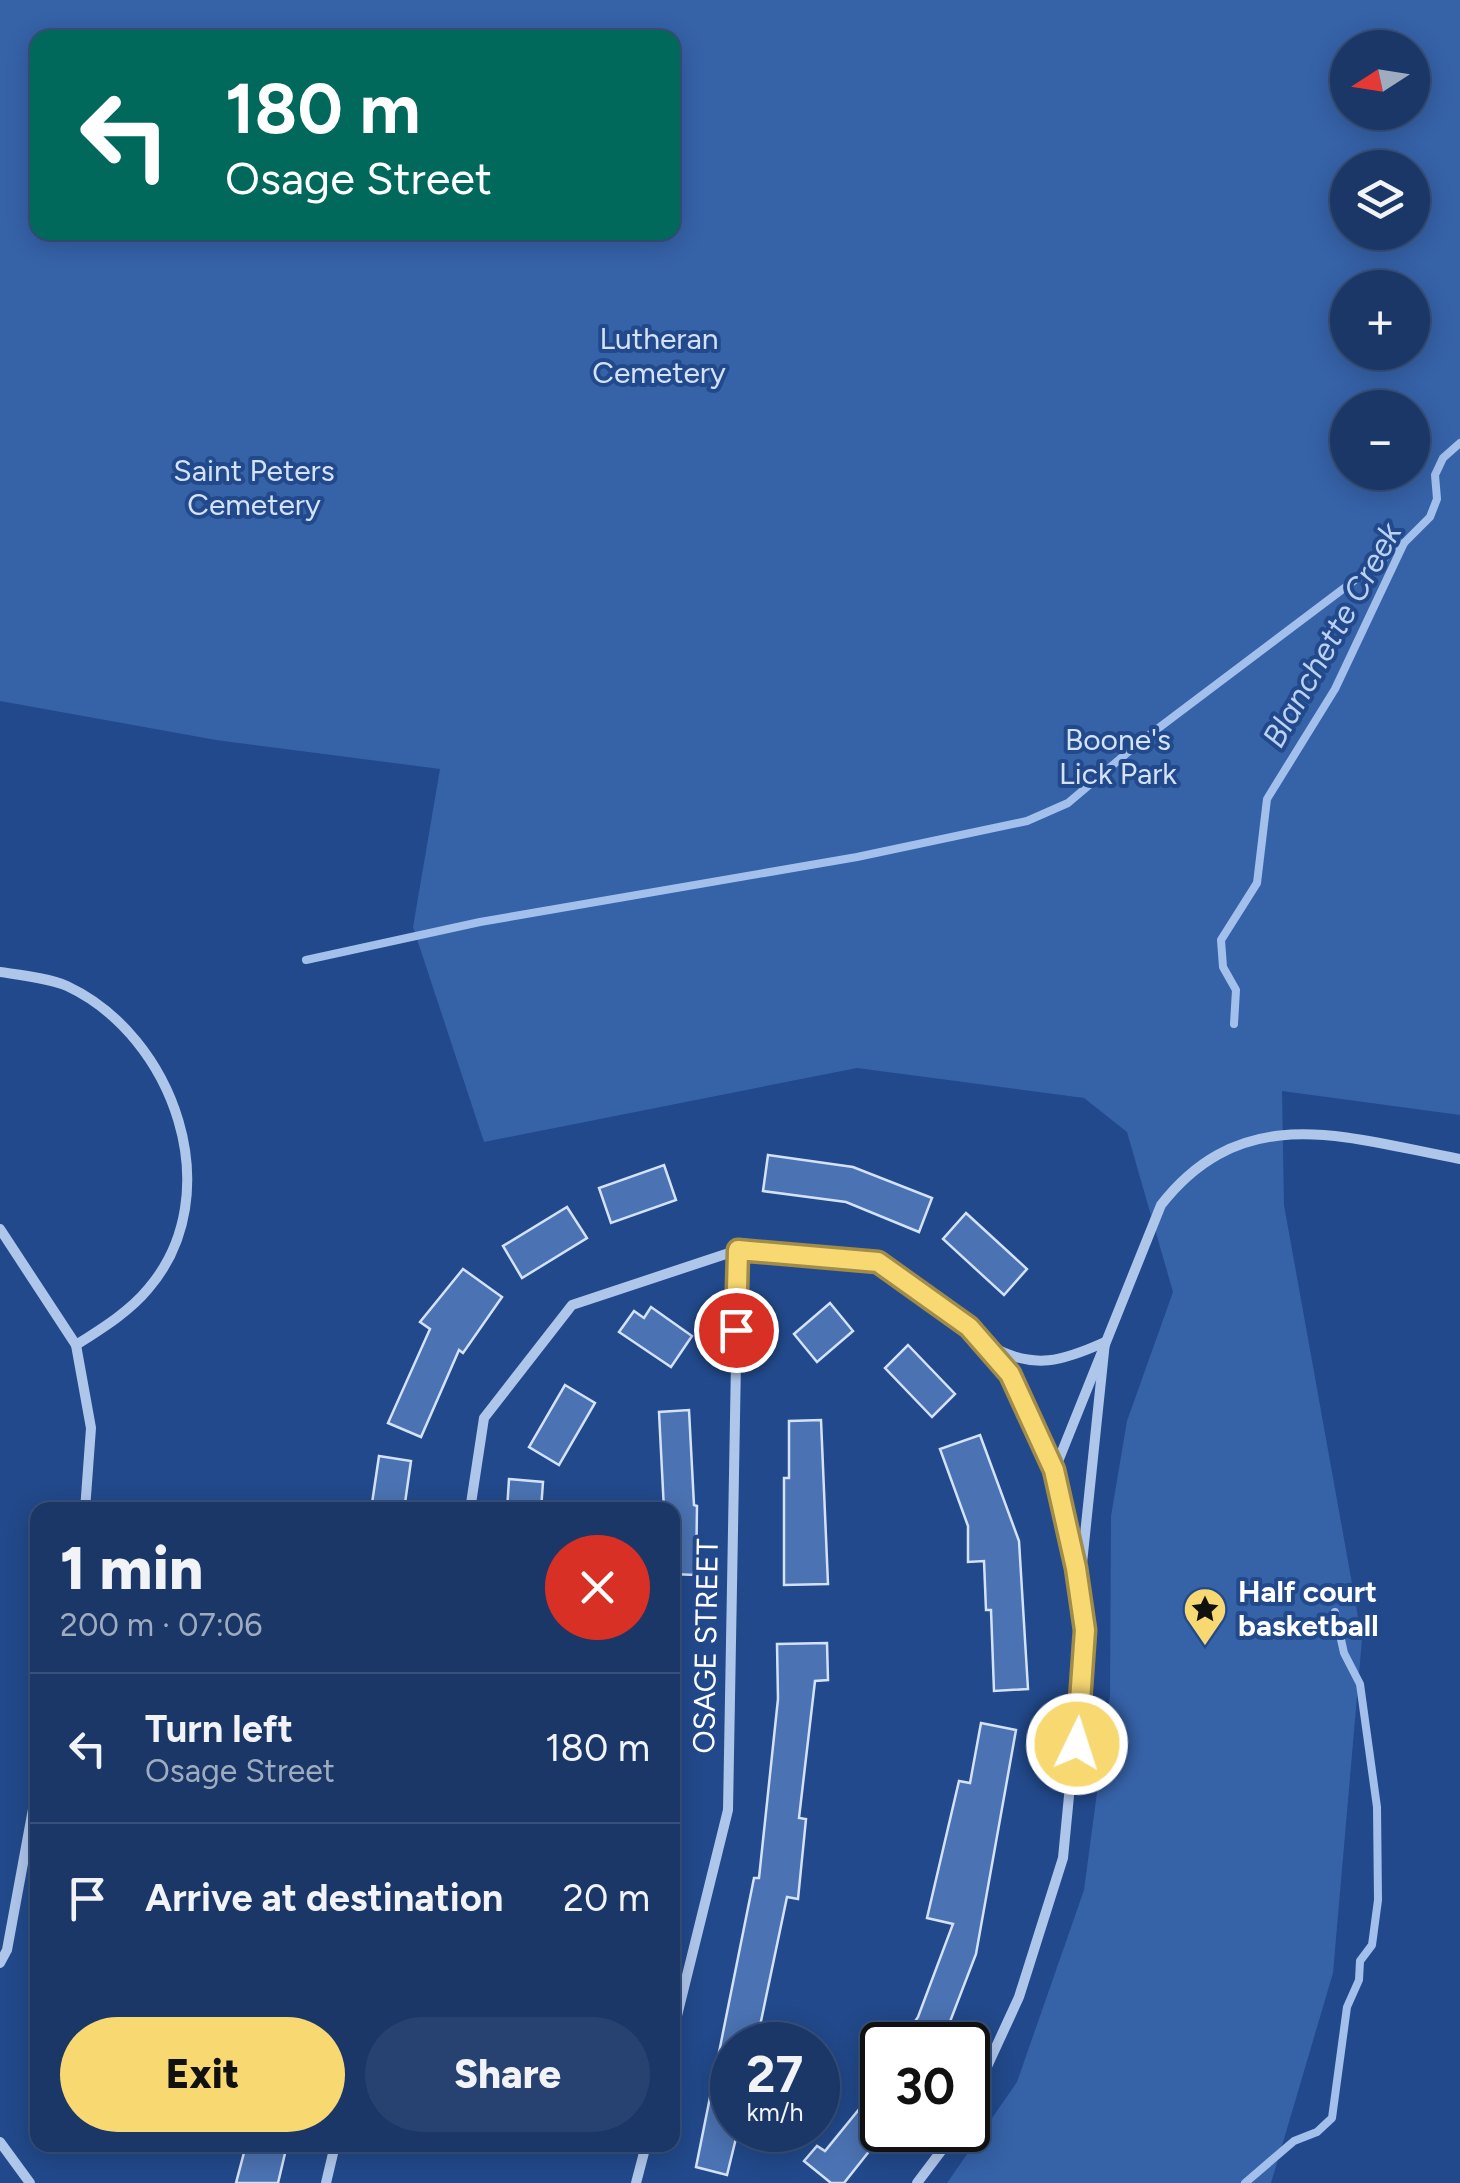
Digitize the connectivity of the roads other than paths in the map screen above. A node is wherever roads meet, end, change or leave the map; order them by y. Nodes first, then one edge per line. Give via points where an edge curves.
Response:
1 (0, 972) edge
2 (1460, 1159) edge
3 (0, 1229) edge
4 (738, 1250) junction
5 (982, 1342) junction
6 (1105, 1342) junction
7 (76, 1345) junction
8 (1054, 1470) junction
9 (86, 1502) edge
10 (471, 1502) edge
11 (1079, 1586) junction
12 (30, 1824) edge
13 (0, 1963) edge
14 (680, 2004) edge
15 (990, 2059) edge
16 (0, 2142) edge
17 (333, 2152) edge
18 (644, 2152) edge
19 (940, 2152) edge
20 (30, 2183) edge
21 (326, 2183) edge
22 (636, 2183) edge
23 (917, 2183) edge

1 - 7 street via 66,986 116,1021 162,1075 184,1146 185,1208 170,1252 149,1288
2 - 6 street via 1314,1134 1261,1135 1232,1145 1184,1176 1161,1204
3 - 7 street
4 - 5 street via 878,1262
4 - 10 street via 572,1305 484,1418
4 - 14 street, OSAGE STREET via 728,1810
5 - 6 street via 1024,1362 1045,1364
5 - 8 street via 1010,1374
6 - 8 street
6 - 11 street
7 - 9 street via 91,1428
8 - 11 street
11 - 15 street via 1085,1630 1063,1858 1018,1997
12 - 13 street
16 - 20 street
17 - 21 street
18 - 22 street
19 - 23 street

